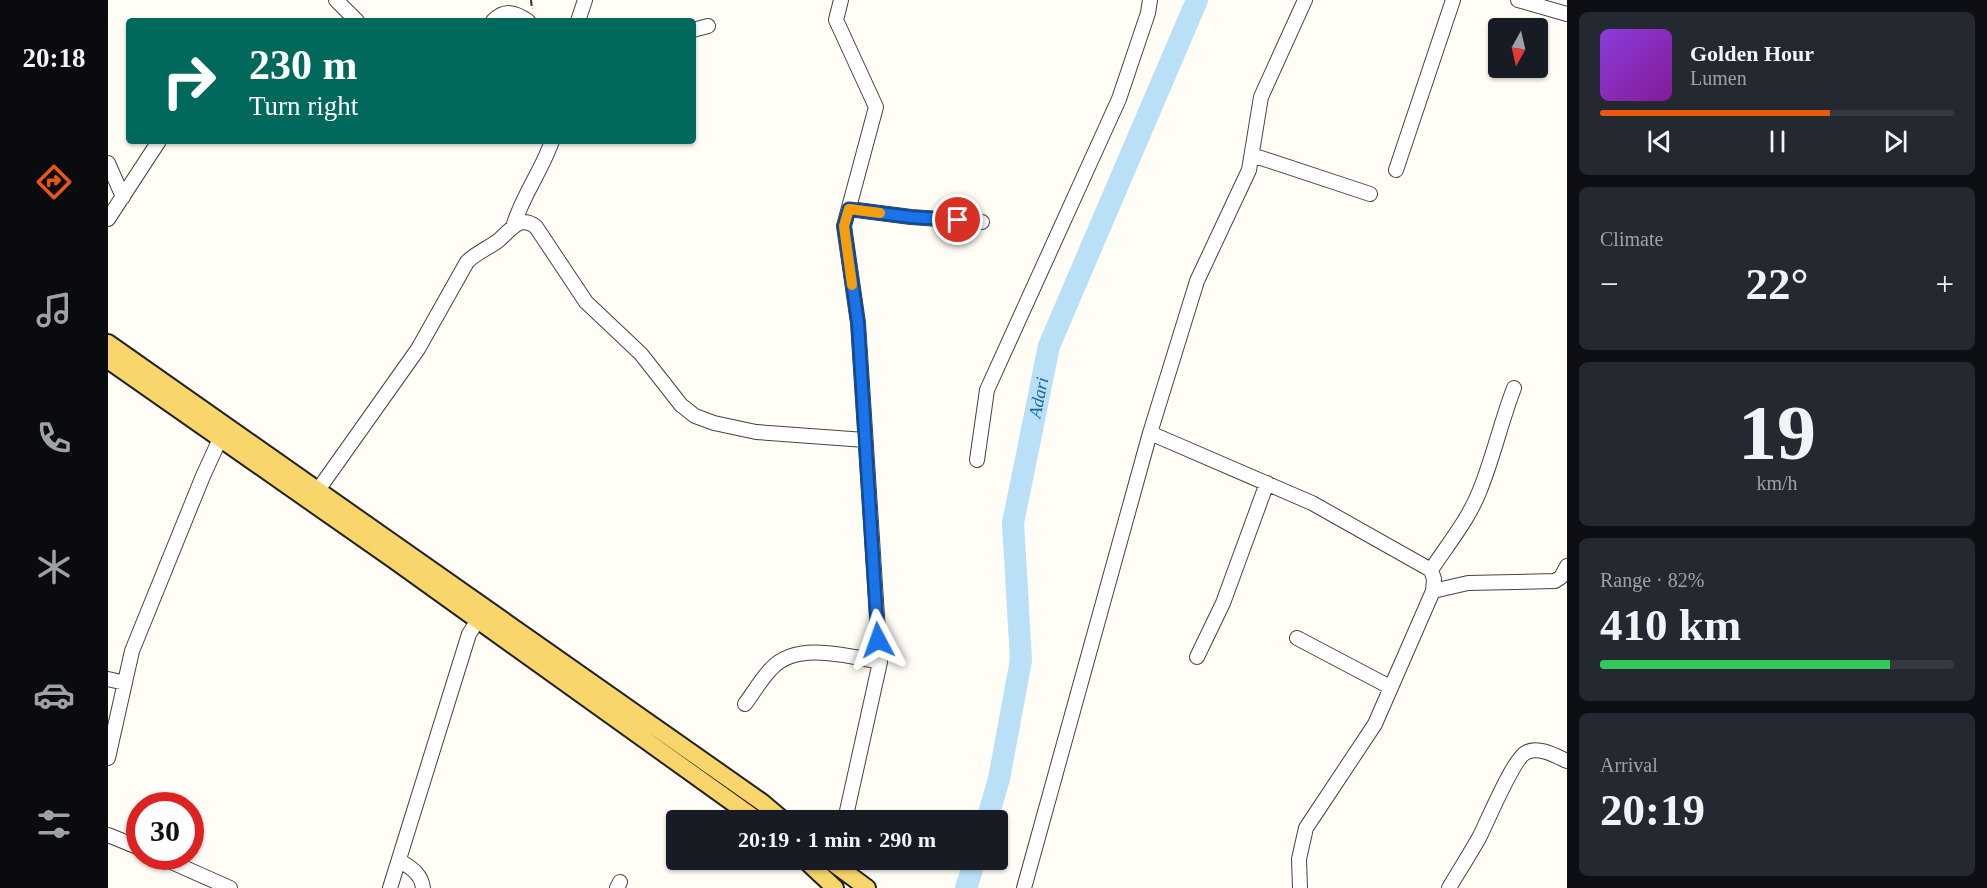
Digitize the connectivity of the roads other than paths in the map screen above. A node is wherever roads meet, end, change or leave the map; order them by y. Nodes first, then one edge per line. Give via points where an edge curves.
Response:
1 (336, 0) edge
2 (585, 0) edge
3 (841, 0) edge
4 (1150, 0) edge
5 (1305, 0) edge
6 (1453, 0) edge
7 (1518, 0) edge
8 (1567, 14) edge
9 (354, 18) edge
10 (496, 18) edge
11 (523, 18) edge
12 (579, 18) edge
13 (708, 26) dead end
14 (696, 29) edge
15 (157, 144) edge
16 (551, 144) edge
17 (1252, 155) junction
18 (108, 163) edge
19 (1396, 170) dead end
20 (1370, 194) dead end
21 (123, 197) junction
22 (849, 209) junction
23 (108, 219) edge
24 (982, 222) dead end
25 (514, 224) junction
26 (108, 343) edge
27 (110, 365) edge
28 (1514, 388) dead end
29 (223, 433) junction
30 (1150, 433) junction
31 (865, 440) junction
32 (977, 460) dead end
33 (1267, 483) junction
34 (318, 490) junction
35 (1567, 566) edge
36 (1431, 570) junction
37 (1433, 591) junction
38 (478, 620) junction
39 (1297, 638) dead end
40 (1197, 657) dead end
41 (879, 662) junction
42 (108, 679) edge
43 (124, 683) junction
44 (1390, 687) junction
45 (746, 704) dead end
46 (108, 758) edge
47 (1567, 761) edge
48 (743, 810) edge
49 (771, 810) edge
50 (847, 810) edge
51 (108, 834) edge
52 (126, 842) edge
53 (399, 860) junction
54 (190, 870) edge
55 (815, 870) edge
56 (832, 870) edge
57 (844, 870) edge
58 (862, 884) edge
59 (830, 886) edge
60 (230, 888) edge
61 (390, 888) edge
62 (423, 888) edge
63 (1024, 888) edge
64 (1300, 888) edge
65 (1449, 888) edge

1 - 9 street
2 - 12 street
3 - 22 street via 836,20 876,107
4 - 32 street via 1119,99 987,390
5 - 17 street via 1261,97
6 - 19 street
7 - 8 street
10 - 11 street via 507,12
13 - 14 street
15 - 21 street
16 - 25 street
17 - 20 street
17 - 30 street via 1249,170 1197,280
18 - 21 street
21 - 23 street
22 - 24 street
22 - 31 street via 844,226 858,323
25 - 31 street via 525,222 536,227 586,302 641,354 681,405 695,416 756,432
25 - 34 street via 499,240 467,262 418,349
26 - 29 main road
27 - 29 main road
28 - 36 street via 1480,490 1467,517
29 - 34 main road
29 - 38 main road
29 - 43 street via 132,651
30 - 33 street
30 - 63 street
31 - 41 street
33 - 36 street via 1312,503
33 - 40 street via 1223,603
34 - 49 main road
35 - 37 street via 1555,581 1468,583
36 - 37 street
37 - 44 street
38 - 48 main road
38 - 53 street via 469,634
39 - 44 street
41 - 45 street via 812,651 791,656 772,667
41 - 50 street
42 - 43 street
43 - 46 street
44 - 64 street via 1375,724 1306,828 1299,859
47 - 65 street via 1539,750 1524,754
51 - 52 street
53 - 61 street
53 - 62 street via 422,878
54 - 60 street
55 - 59 main road
56 - 59 street
57 - 58 main road

